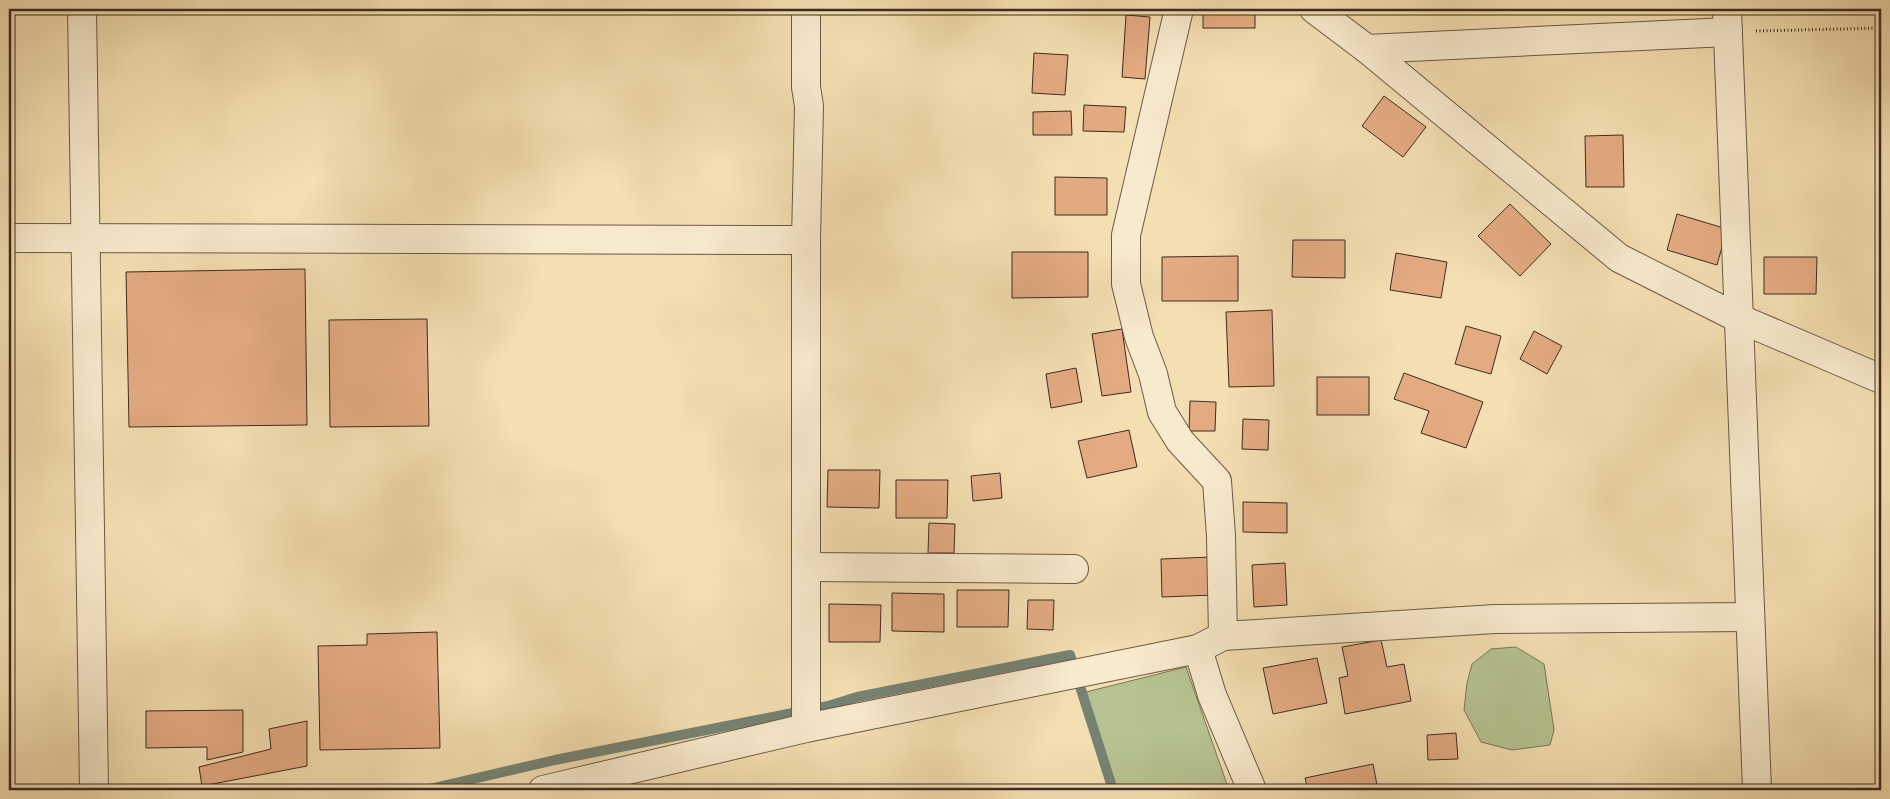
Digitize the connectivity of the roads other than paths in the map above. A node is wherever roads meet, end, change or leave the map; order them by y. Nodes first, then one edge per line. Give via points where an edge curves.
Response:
1 (82, 9) edge
2 (806, 9) edge
3 (1179, 9) edge
4 (1314, 9) edge
5 (1728, 20) edge
6 (1367, 49) junction
7 (85, 237) junction
8 (9, 238) edge
9 (806, 240) junction
10 (1738, 318) junction
11 (1881, 379) edge
12 (806, 567) junction
13 (1074, 569) dead end
14 (1750, 617) junction
15 (1223, 636) junction
16 (1198, 649) junction
17 (806, 715) junction
18 (94, 790) edge
19 (543, 790) edge
20 (1252, 790) edge
21 (1757, 790) edge

1 - 7 street
2 - 9 street via 809,106
3 - 15 street via 1126,236 1126,284 1162,412 1180,440 1217,481
4 - 6 street
5 - 6 street
5 - 10 street
6 - 10 street via 1619,258
7 - 8 street
7 - 9 street
7 - 18 street
9 - 12 street
10 - 11 street
10 - 14 street
12 - 13 street
12 - 17 street
14 - 15 street via 1495,620
14 - 21 street
15 - 16 street
16 - 17 street via 1063,676
16 - 20 street via 1212,696
17 - 19 street

